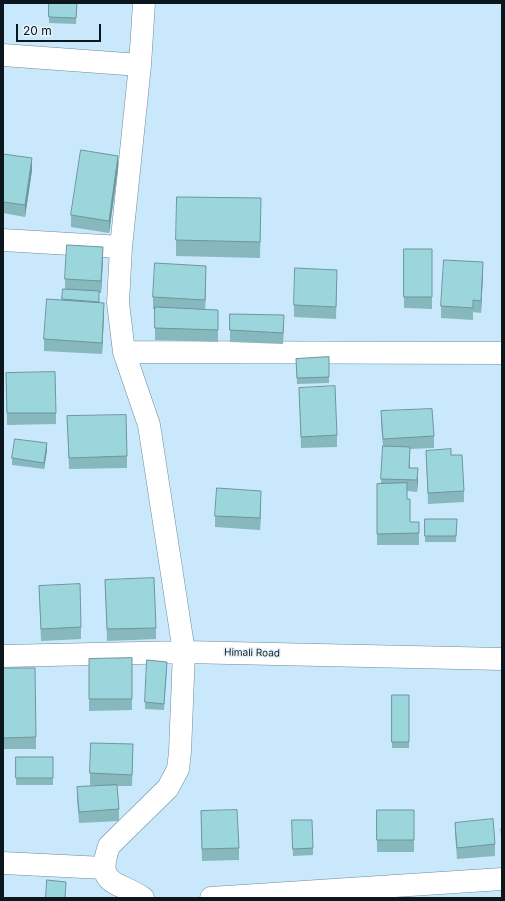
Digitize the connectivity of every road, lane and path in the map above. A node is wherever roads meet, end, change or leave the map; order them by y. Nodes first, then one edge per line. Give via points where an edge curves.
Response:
1 (144, 3) edge
2 (3, 55) edge
3 (140, 65) junction
4 (3, 240) edge
5 (121, 247) junction
6 (124, 352) junction
7 (502, 353) edge
8 (184, 652) junction
9 (3, 656) edge
10 (502, 659) edge
11 (3, 863) edge
12 (104, 868) junction
13 (502, 879) edge
14 (320, 894) edge
15 (143, 898) edge
16 (211, 898) edge

1 - 3 street
2 - 3 street
3 - 5 street
4 - 5 street
5 - 6 street via 118,303
6 - 7 street
6 - 8 street via 149,425
8 - 9 street, Himali Road
8 - 10 street, Himali Road
8 - 12 street via 178,769 168,788 109,846
11 - 12 street
12 - 15 street via 107,878 113,884
13 - 14 street
14 - 16 street

